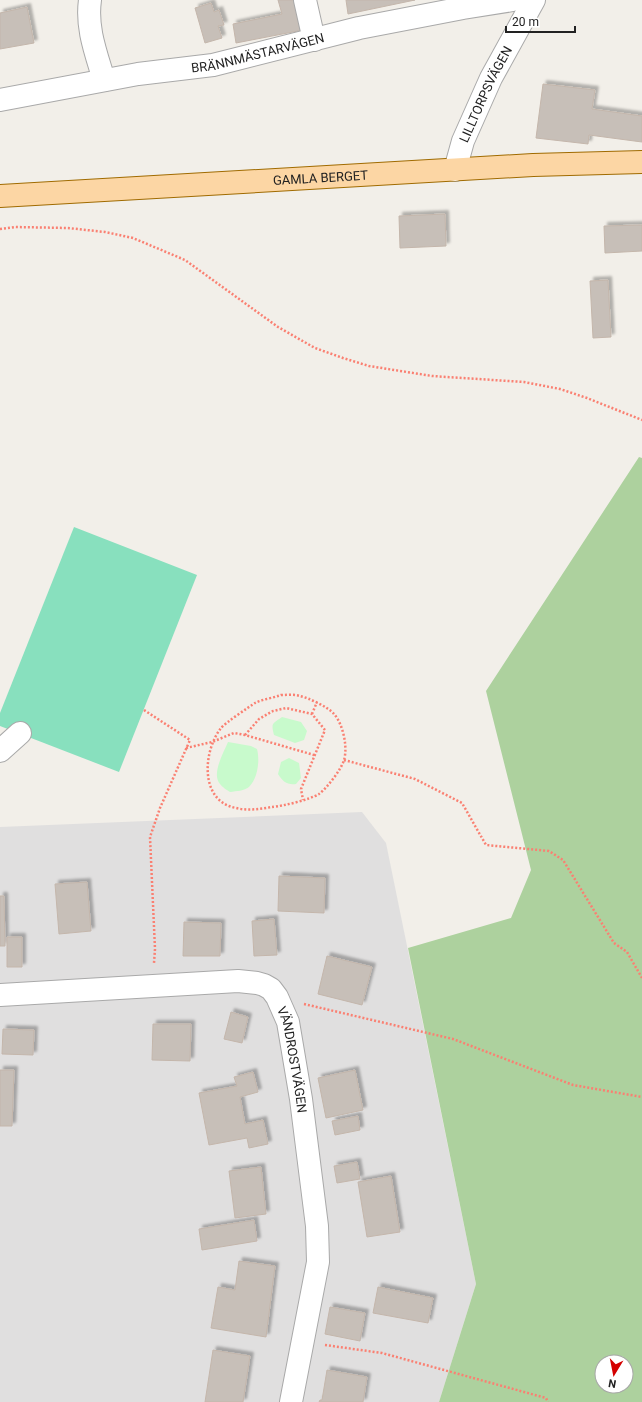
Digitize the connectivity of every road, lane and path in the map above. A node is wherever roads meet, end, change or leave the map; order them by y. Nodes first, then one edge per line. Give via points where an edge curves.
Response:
1 (90, 0) edge
2 (305, 0) edge
3 (513, 0) edge
4 (534, 0) edge
5 (314, 40) junction
6 (104, 80) junction
7 (0, 100) edge
8 (642, 162) edge
9 (455, 170) junction
10 (0, 196) edge
11 (0, 229) edge
12 (642, 420) edge
13 (317, 702) junction
14 (144, 710) dead end
15 (312, 714) junction
16 (20, 733) dead end
17 (245, 735) junction
18 (212, 742) junction
19 (186, 748) junction
20 (0, 751) edge
21 (314, 755) junction
22 (344, 760) junction
23 (303, 800) junction
24 (642, 978) edge
25 (153, 987) junction
26 (0, 995) edge
27 (277, 997) junction
28 (642, 1097) edge
29 (304, 1338) junction
30 (291, 1402) edge
31 (548, 1402) edge

1 - 6 street via 89,24
2 - 5 street
3 - 5 street, BRÄNNMÄSTARVÄGEN via 359,28
4 - 9 street, LILLTORPSVÄGEN via 491,78 462,141
5 - 6 street, BRÄNNMÄSTARVÄGEN via 214,65
6 - 7 street, BRÄNNMÄSTARVÄGEN
8 - 9 main road, GAMLA BERGET
9 - 10 main road, GAMLA BERGET
11 - 12 path via 68,228 133,238 185,260 278,327 315,348 369,366 432,376 524,382 560,389
13 - 15 path
13 - 18 path via 299,696 282,695 256,703 222,727
13 - 22 path via 334,713 343,729
14 - 19 path via 190,740
15 - 17 path via 286,708 273,711 259,719
15 - 21 path via 324,730
16 - 20 street
17 - 18 path via 234,733
17 - 21 path
18 - 19 path
18 - 23 path via 207,768 210,788 220,801 234,808 251,810
19 - 25 path via 150,837 155,949
21 - 23 path via 301,789
22 - 23 path via 335,776 318,794
22 - 24 path via 415,779 462,804 486,845 549,851 562,860 614,943 627,952
25 - 26 street, VÄNDROSTVÄGEN
25 - 27 street, VÄNDROSTVÄGEN via 238,981 264,985
27 - 28 path via 453,1039 573,1085
27 - 29 street, VÄNDROSTVÄGEN via 288,1022 301,1099 317,1226 318,1262
29 - 30 street, VÄNDROSTVÄGEN
29 - 31 path via 330,1346 382,1353 546,1398

